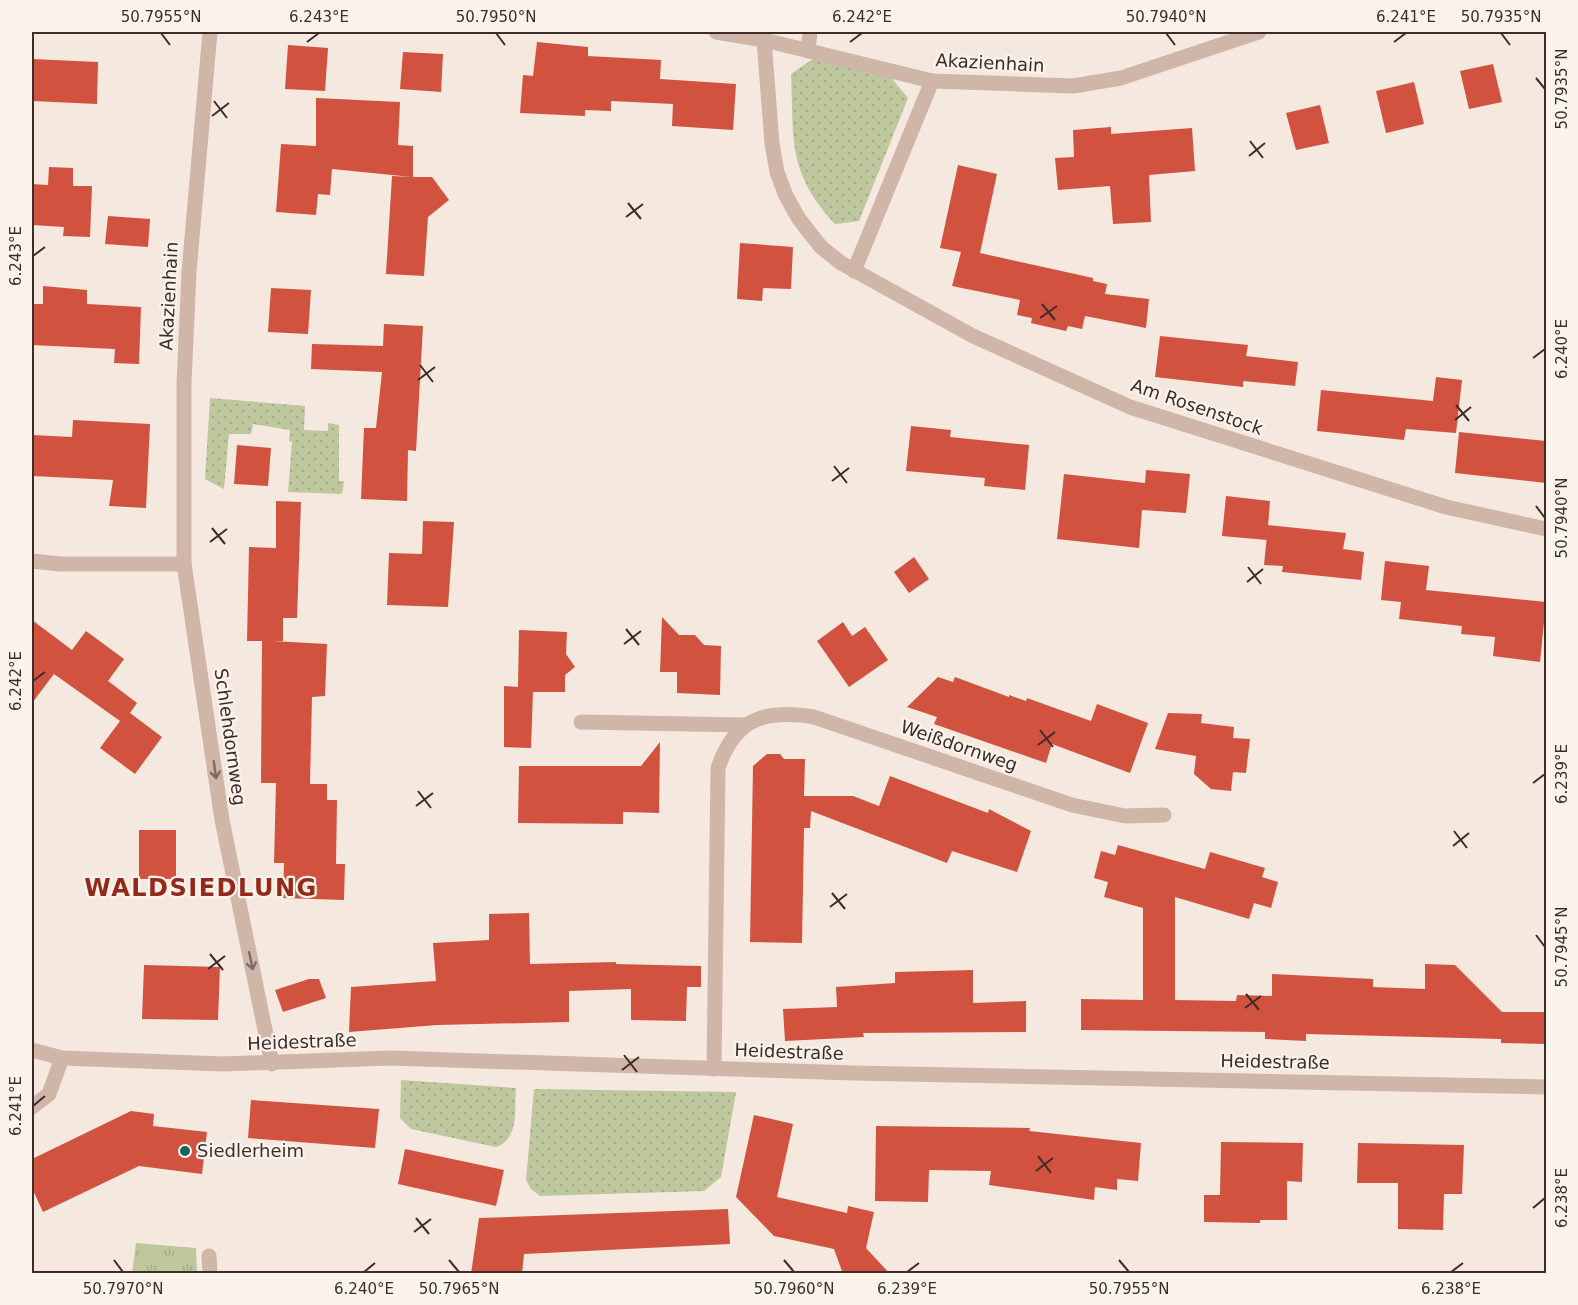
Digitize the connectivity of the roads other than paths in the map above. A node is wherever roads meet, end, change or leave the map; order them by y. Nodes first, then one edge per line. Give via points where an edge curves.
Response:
1 (210, 32) edge
2 (716, 32) edge
3 (810, 32) edge
4 (1259, 32) edge
5 (764, 40) junction
6 (808, 51) junction
7 (932, 81) junction
8 (854, 272) junction
9 (1546, 529) edge
10 (32, 561) edge
11 (184, 564) junction
12 (581, 722) dead end
13 (744, 725) junction
14 (1164, 815) dead end
15 (32, 1050) edge
16 (62, 1058) junction
17 (272, 1064) junction
18 (714, 1069) junction
19 (1546, 1087) edge
20 (32, 1107) edge
21 (209, 1256) dead end
22 (210, 1274) edge

1 - 11 street, Akazienhain via 189,272
2 - 5 street, Akazienhain
3 - 6 street
4 - 7 street, Akazienhain via 1121,78 1073,86
5 - 6 street, Akazienhain
5 - 8 street, Am Rosenstock via 772,143 786,196 821,248
6 - 7 street, Akazienhain
7 - 8 street
8 - 9 street, Am Rosenstock via 973,336 1130,407 1446,507
10 - 11 street
11 -> 17 street, Schlehdornweg via 222,820
12 - 13 street, Weißdornweg
13 - 14 street, Weißdornweg via 773,714 814,717 1072,805 1125,816
13 - 18 street via 725,749 718,768
15 - 16 street, Heidestraße
16 - 17 street, Heidestraße
16 - 20 street via 49,1094
17 - 18 street, Heidestraße via 390,1059
18 - 19 street, Heidestraße
21 - 22 street

